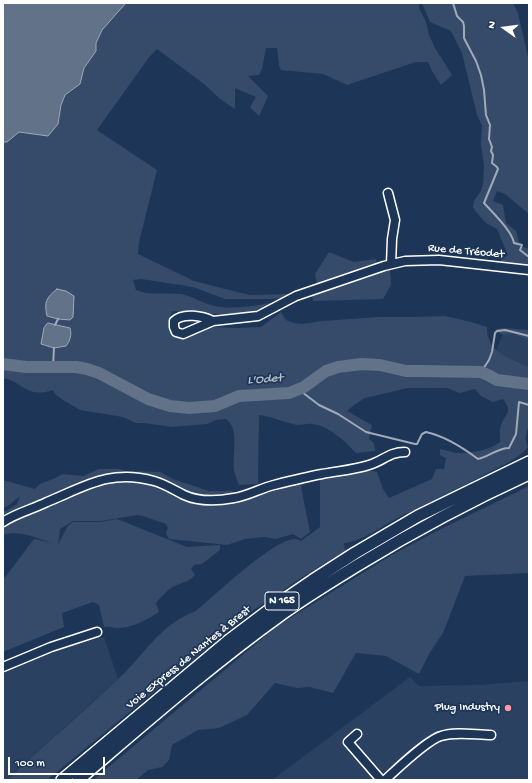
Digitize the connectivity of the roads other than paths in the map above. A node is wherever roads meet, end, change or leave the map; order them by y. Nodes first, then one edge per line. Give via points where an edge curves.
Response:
1 (388, 193) dead end
2 (391, 264) junction
3 (529, 270) edge
4 (213, 320) dead end
5 (406, 452) dead end
6 (529, 462) edge
7 (529, 474) edge
8 (3, 522) edge
9 (97, 632) dead end
10 (3, 667) edge
11 (357, 734) dead end
12 (491, 735) dead end
13 (62, 780) edge
14 (78, 780) edge
15 (381, 780) edge
16 (385, 780) edge

1 - 2 street via 395,220
2 - 3 street, Rue de Tréodet via 439,260
2 - 4 street, Rue de Tréodet via 296,296 258,316
5 - 8 street via 391,454 369,465 272,485 241,497 214,500 187,496 154,481 115,477 92,482
6 - 13 highway, Voie Express de Nantes à Brest / N 165 via 418,516 306,584 228,641
7 - 14 highway, Voie Express de Nantes à Brest / N 165 via 422,527 313,592 224,658
9 - 10 street
11 - 15 street via 348,742
12 - 16 street via 440,736 428,743

